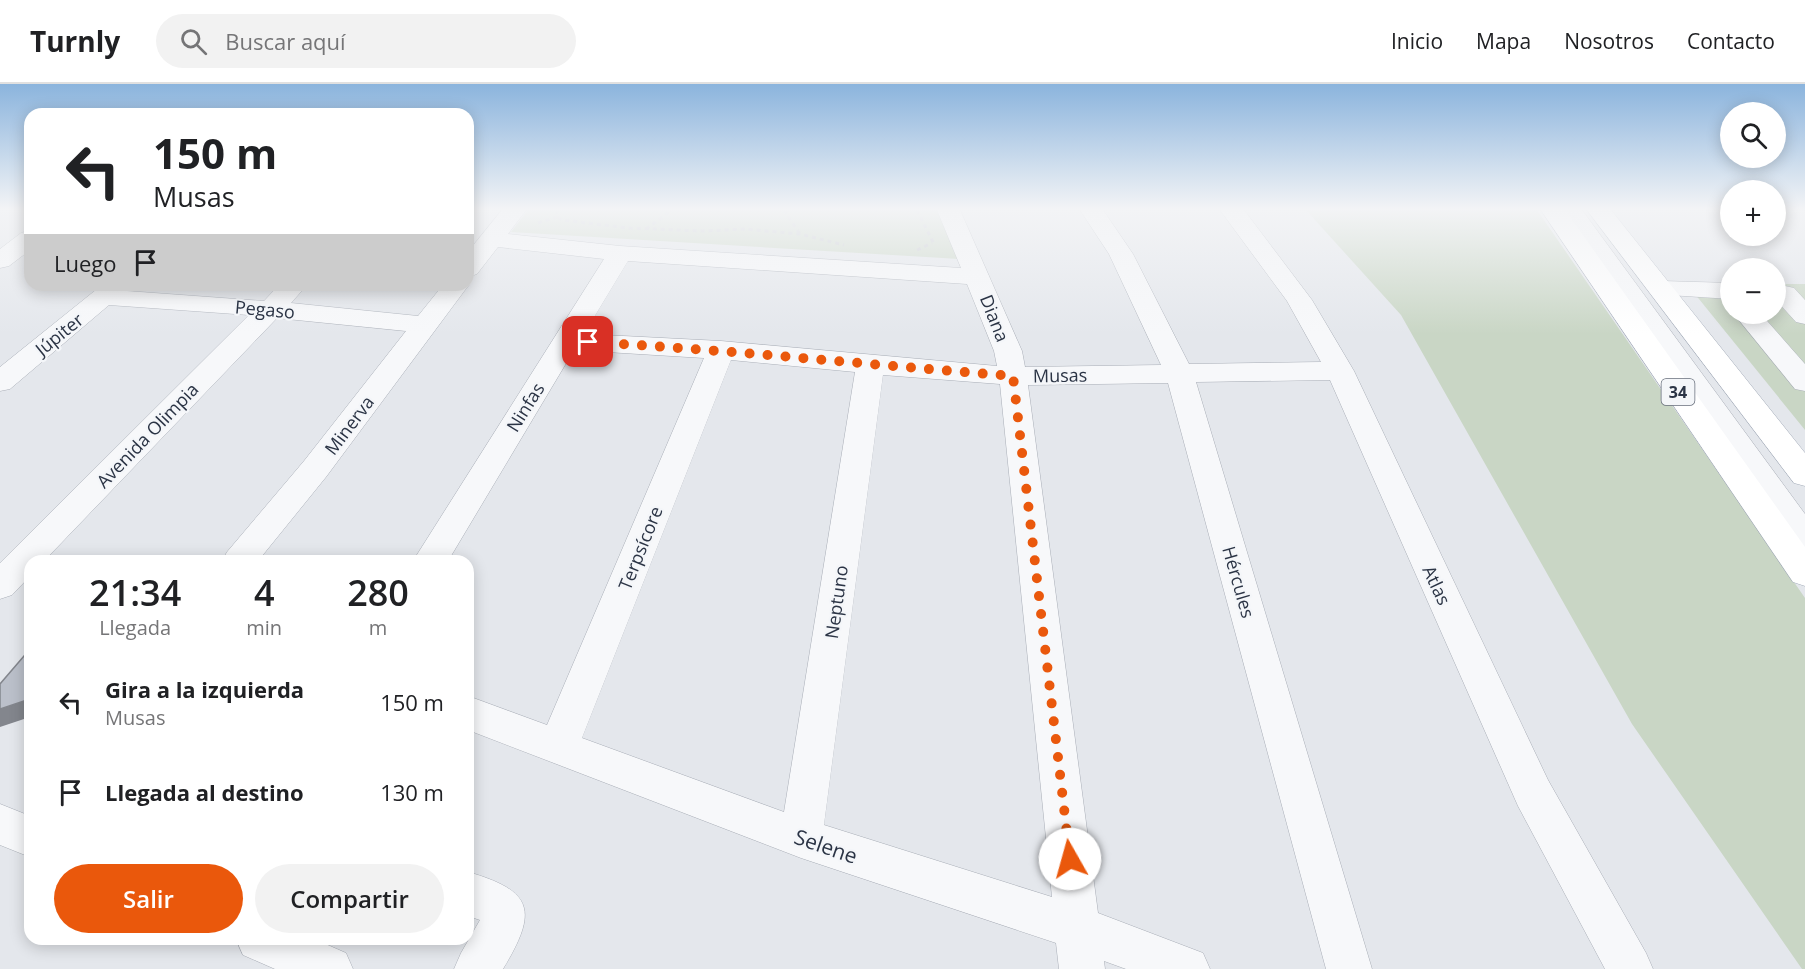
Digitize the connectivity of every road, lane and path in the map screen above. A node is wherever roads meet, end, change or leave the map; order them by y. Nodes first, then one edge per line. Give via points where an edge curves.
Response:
1 (604, 251) edge
2 (967, 251) edge
3 (1119, 251) edge
4 (1263, 251) edge
5 (1585, 251) edge
6 (1600, 251) edge
7 (1614, 251) edge
8 (1632, 251) edge
9 (620, 253) junction
10 (978, 277) junction
11 (1662, 289) junction
12 (111, 291) edge
13 (288, 291) edge
14 (451, 291) edge
15 (1720, 292) edge
16 (1789, 294) edge
17 (270, 309) junction
18 (1805, 316) edge
19 (1756, 324) edge
20 (425, 325) junction
21 (565, 341) junction
22 (721, 350) junction
23 (870, 365) junction
24 (1340, 371) junction
25 (1179, 372) junction
26 (1013, 376) junction
27 (0, 382) edge
28 (1805, 382) edge
29 (1805, 475) edge
30 (1798, 527) edge
31 (29, 555) edge
32 (244, 555) edge
33 (434, 555) edge
34 (24, 560) edge
35 (1805, 573) edge
36 (0, 585) edge
37 (474, 715) edge
38 (558, 747) junction
39 (801, 838) junction
40 (474, 897) edge
41 (1078, 928) junction
42 (273, 945) edge
43 (330, 969) edge
44 (477, 969) edge
45 (1082, 969) edge
46 (1187, 969) edge
47 (1349, 969) edge
48 (1630, 969) edge

1 - 9 street
2 - 10 street, Diana
3 - 25 street, Hércules
4 - 24 street, Atlas via 1299,300
5 - 30 main road, 34
6 - 30 street
7 - 30 street
8 - 11 main road
9 - 10 street
9 - 21 street, Ninfas
10 - 26 street, Diana via 1008,351
11 - 15 street
11 - 29 main road
12 - 17 street, Pegaso
12 - 27 street, Júpiter
13 - 17 street, Avenida Olimpia
14 - 20 street, Minerva
16 - 18 street
17 - 20 street, Pegaso
17 - 31 street, Avenida Olimpia
19 - 28 street
20 - 32 street, Minerva
21 - 22 street, Musas
21 - 33 street, Ninfas
22 - 23 street, Musas
22 - 38 street, Terpsícore
23 - 26 street, Musas
23 - 39 street, Neptuno
24 - 25 street, Musas
24 - 48 street, Atlas via 1533,793
25 - 26 street, Musas
25 - 47 street, Hércules
26 - 41 street, Diana
30 - 35 main road, 34
34 - 36 street, Avenida Olimpia
37 - 38 street, Selene
38 - 39 street, Selene
39 - 41 street, Selene
40 - 44 street via 500,908 504,914 503,923
41 - 45 street, Diana
41 - 46 street, Selene
42 - 43 street

